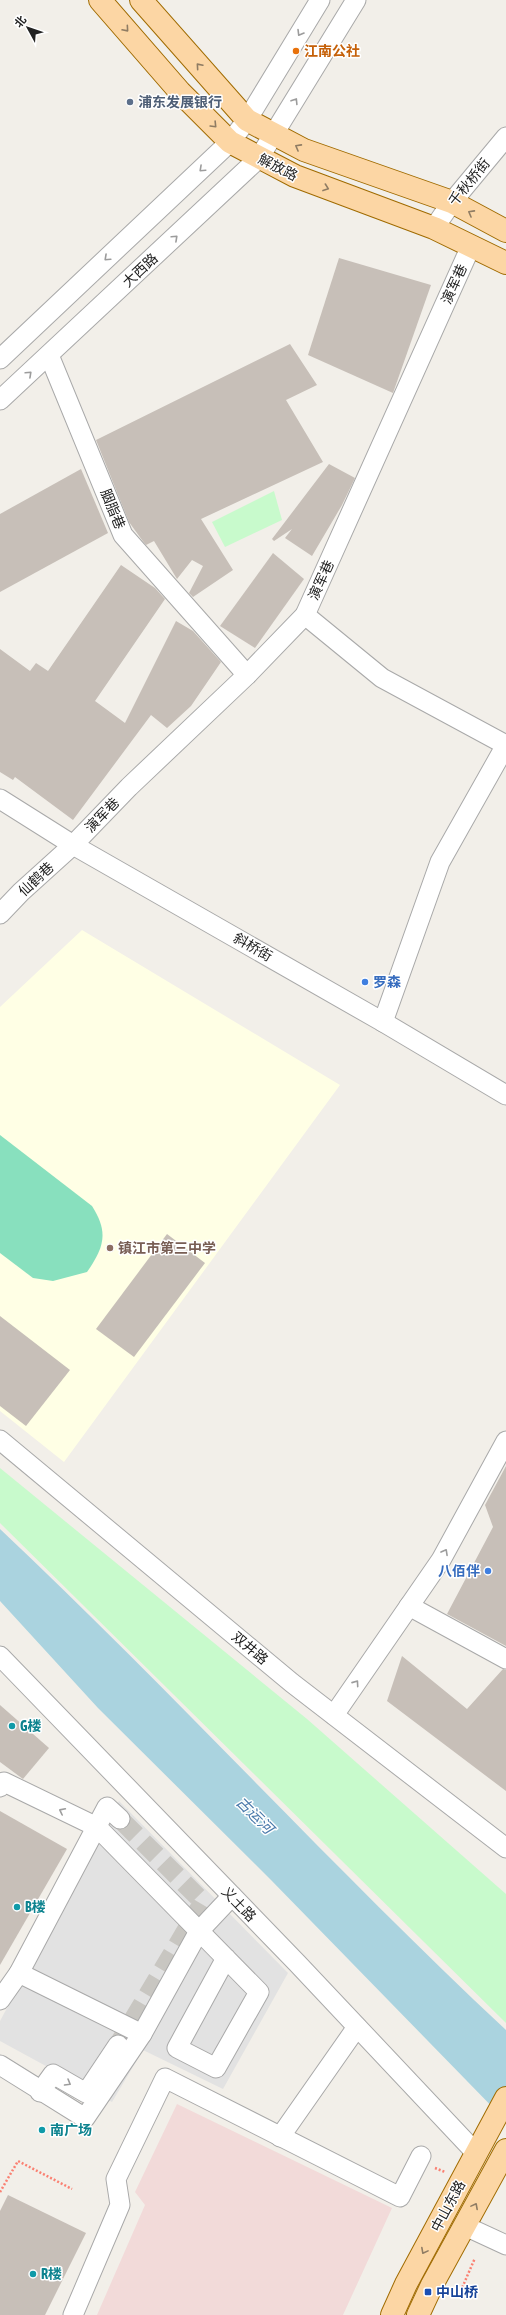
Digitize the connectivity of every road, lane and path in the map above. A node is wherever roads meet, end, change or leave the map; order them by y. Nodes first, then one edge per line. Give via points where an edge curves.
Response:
1 (100, 0) edge
2 (141, 0) edge
3 (320, 0) edge
4 (356, 0) edge
5 (247, 120) junction
6 (274, 134) junction
7 (506, 137) edge
8 (230, 142) junction
9 (259, 158) junction
10 (452, 202) junction
11 (434, 228) junction
12 (506, 231) edge
13 (472, 246) junction
14 (506, 263) edge
15 (49, 355) junction
16 (0, 359) edge
17 (0, 400) edge
18 (306, 615) junction
19 (247, 675) junction
20 (506, 745) edge
21 (0, 799) edge
22 (73, 845) junction
23 (0, 914) edge
24 (383, 1022) junction
25 (506, 1095) edge
26 (0, 1440) edge
27 (506, 1441) edge
28 (409, 1606) junction
29 (0, 1656) edge
30 (506, 1659) edge
31 (334, 1715) junction
32 (0, 1787) edge
33 (120, 1819) tunnel mouth
34 (98, 1827) junction
35 (506, 1848) edge
36 (232, 1896) junction
37 (199, 1930) junction
38 (226, 1958) junction
39 (19, 1972) junction
40 (0, 2000) edge
41 (357, 2027) junction
42 (142, 2034) junction
43 (118, 2045) tunnel mouth
44 (0, 2065) edge
45 (40, 2092) junction
46 (506, 2098) edge
47 (280, 2137) junction
48 (505, 2152) edge
49 (476, 2154) junction
50 (421, 2156) dead end
51 (72, 2189) dead end
52 (0, 2192) edge
53 (465, 2226) junction
54 (506, 2245) edge
55 (475, 2258) dead end
56 (460, 2295) dead end
57 (73, 2315) edge
58 (392, 2315) edge
59 (418, 2315) edge

1 -> 8 main road, 解放路 via 180,92
5 -> 2 main road, 解放路
3 -> 5 street
6 -> 4 street, 大西路
5 - 6 main road, 解放路
5 - 8 street
6 - 9 street, 大西路
10 -> 6 main road, 解放路 via 304,150
7 - 10 street, 千秋桥街
8 - 9 main road, 解放路
8 -> 16 street
9 -> 11 main road, 解放路 via 295,176
15 -> 9 street, 大西路
10 - 11 street, 千秋桥街
12 -> 10 main road, 解放路
11 - 13 main road, 解放路
13 - 14 main road, 解放路
13 - 18 street, 演军巷
17 -> 15 street, 大西路
15 - 19 street, 胭脂巷 via 123,535
18 - 19 street, 演军巷
18 - 20 street via 382,678
19 - 22 street, 演军巷 via 129,787
20 - 24 street via 440,862
21 - 22 street, 斜桥街
22 - 23 street, 仙鹤巷 via 20,892
22 - 24 street, 斜桥街
24 - 25 street, 斜桥街
26 - 31 street, 双井路 via 292,1684
28 -> 27 street via 441,1560
28 - 30 street
31 -> 28 street
29 - 36 street, 义土路
31 - 35 street, 双井路
34 -> 32 street via 4,1782
33 - 34 street via 107,1807
34 - 37 street
34 - 39 street
36 - 37 street
36 - 41 street, 义土路
37 - 38 street
37 - 42 street
38 - 38 street via 259,1992 216,2068 177,2048
39 - 40 street
39 - 42 street
41 - 47 street
41 - 49 street, 义土路
42 - 45 street via 85,2118
45 -> 43 street via 53,2074 86,2093
44 - 45 street
46 - 49 main road, 中山东路
47 - 50 street via 400,2196
47 - 57 street via 165,2078 116,2179 120,2205
53 -> 48 main road, 中山东路
49 -> 58 main road, 中山东路
51 - 52 path via 18,2161
53 - 54 street
53 - 59 main road, 中山东路
55 - 56 path

